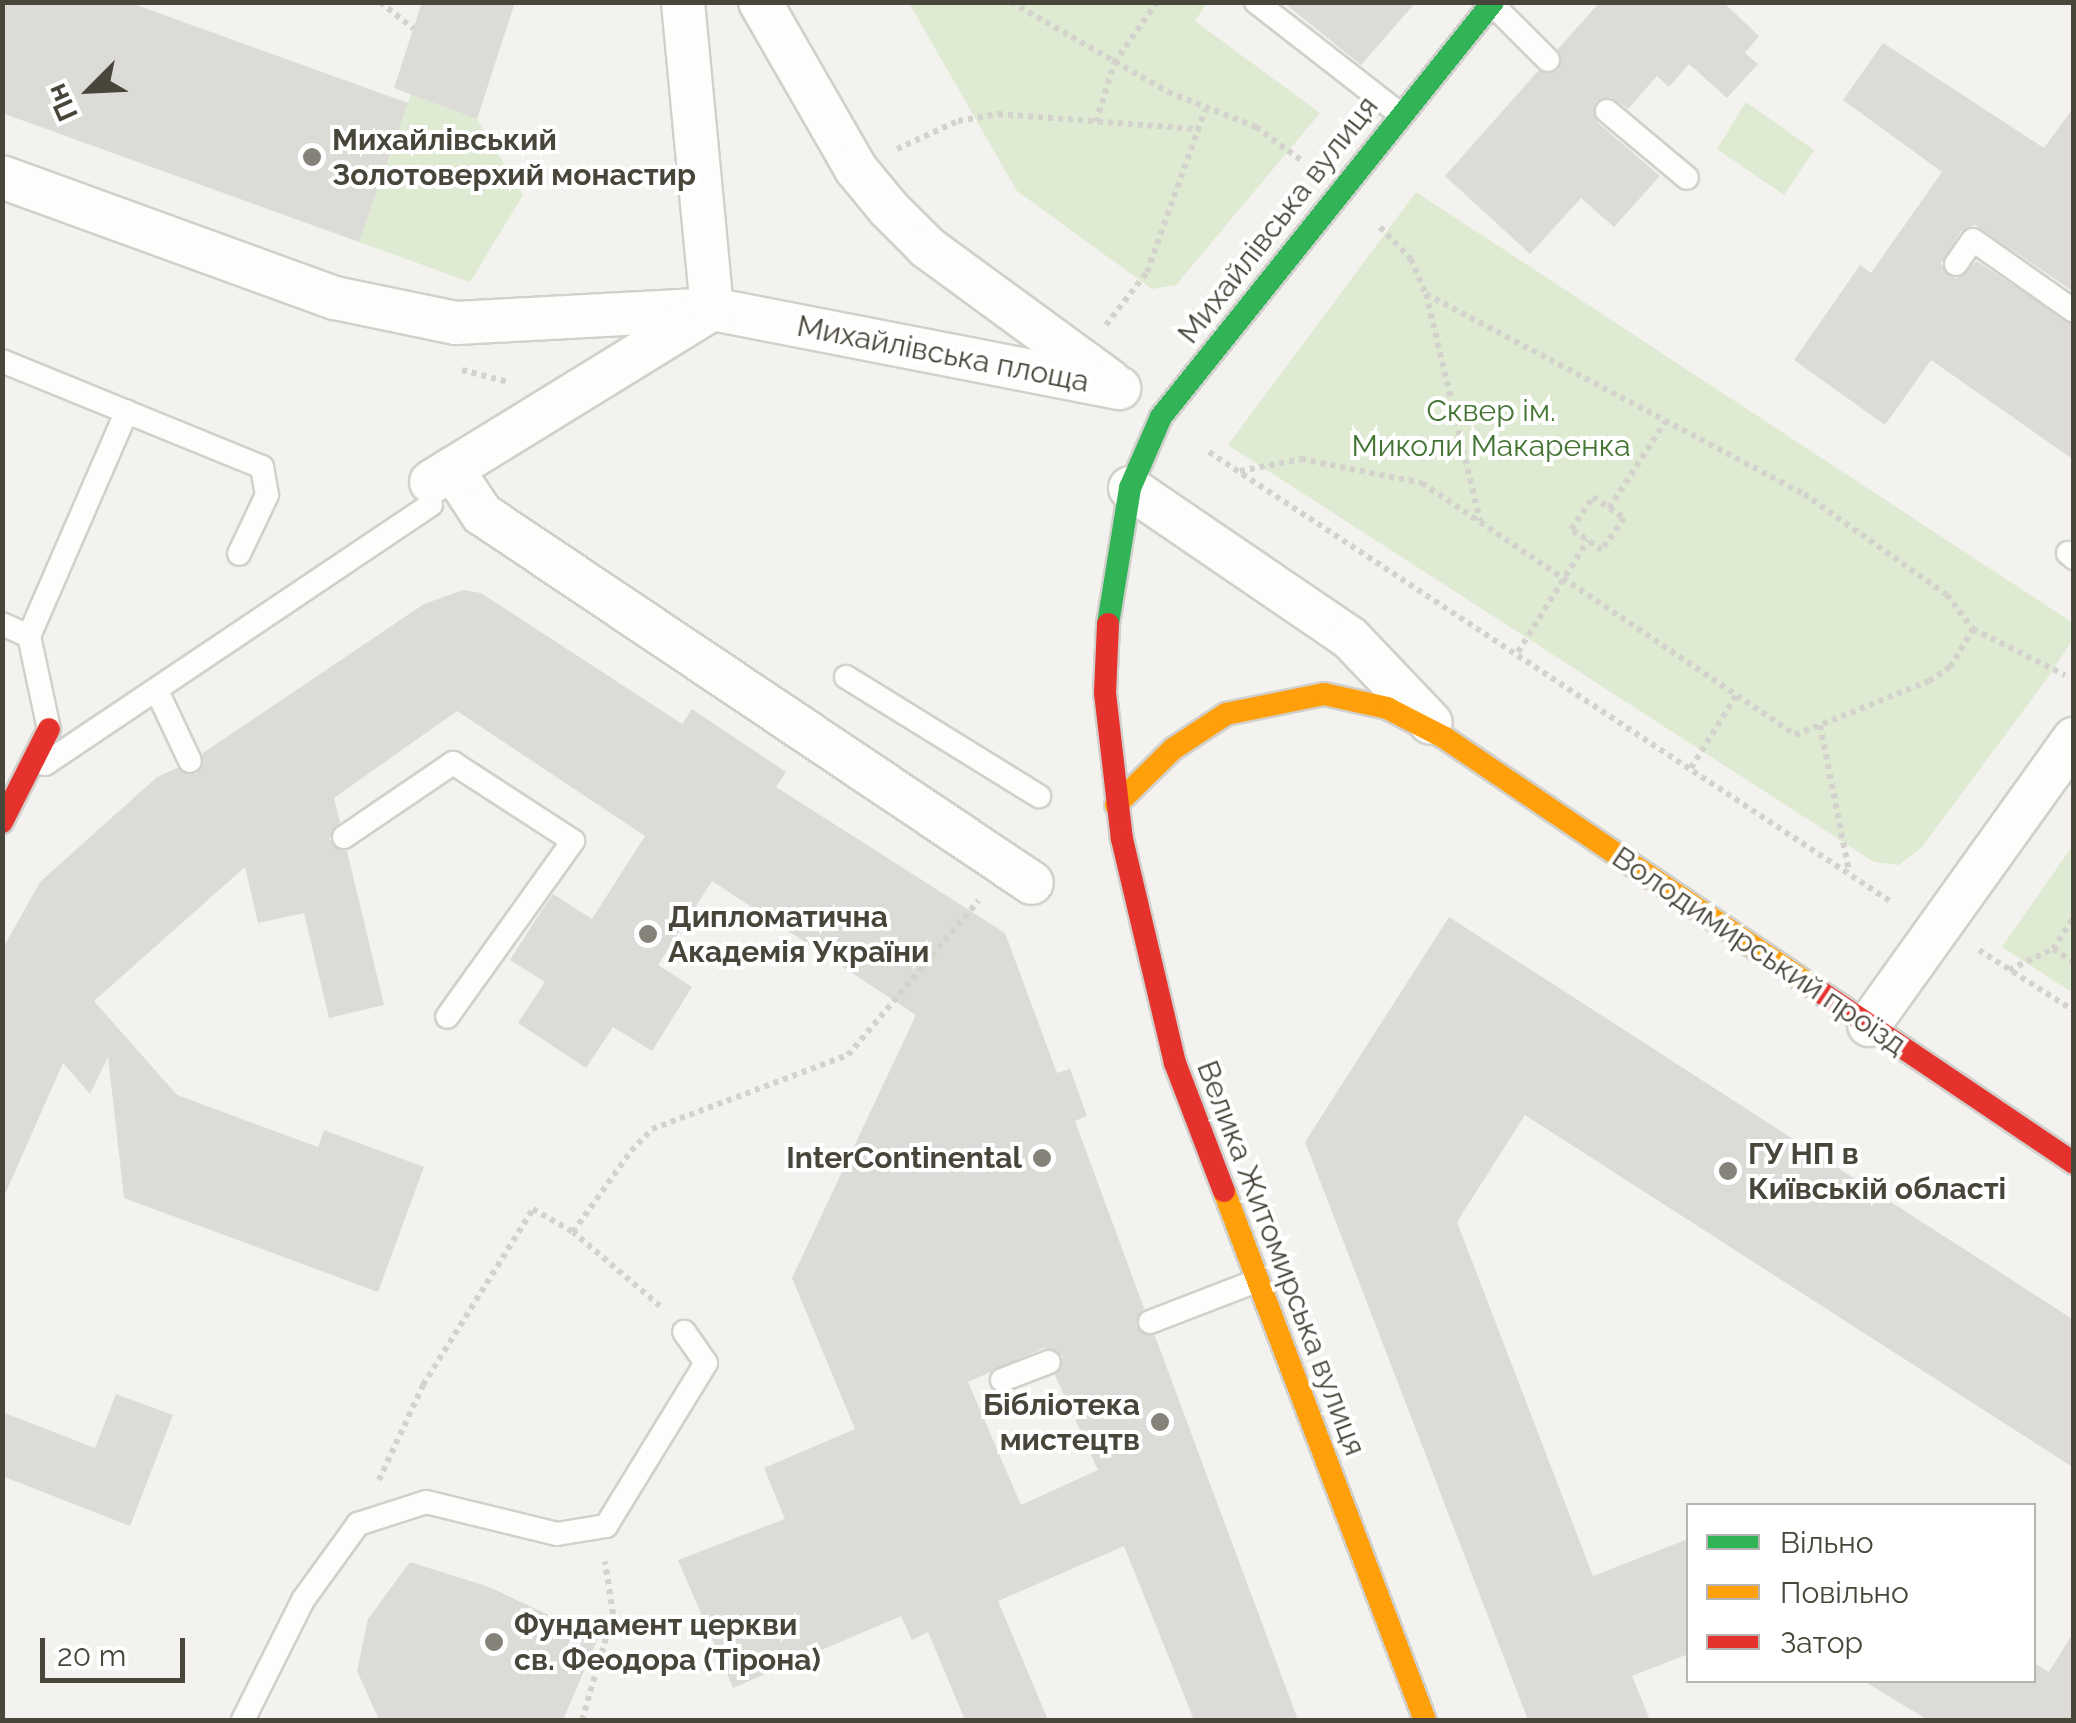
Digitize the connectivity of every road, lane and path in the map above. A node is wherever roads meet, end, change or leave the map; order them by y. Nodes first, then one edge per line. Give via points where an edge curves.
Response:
1 (380, 2) edge
2 (682, 2) edge
3 (760, 2) edge
4 (1011, 2) edge
5 (1158, 2) edge
6 (1256, 2) edge
7 (1492, 3) edge
8 (414, 28) dead end
9 (1548, 60) dead end
10 (1114, 63) junction
11 (1205, 110) junction
12 (1607, 111) dead end
13 (1400, 114) junction
14 (1096, 122) junction
15 (1198, 129) junction
16 (1301, 160) dead end
17 (856, 169) junction
18 (2, 177) edge
19 (1688, 178) dead end
20 (1379, 226) dead end
21 (1956, 264) dead end
22 (1426, 294) junction
23 (712, 309) junction
24 (2074, 310) edge
25 (2, 362) edge
26 (447, 363) dead end
27 (588, 388) junction
28 (1120, 388) junction
29 (127, 411) junction
30 (1666, 420) junction
31 (1210, 452) dead end
32 (1240, 471) junction
33 (438, 485) junction
34 (1130, 488) junction
35 (1609, 508) junction
36 (1480, 521) junction
37 (1588, 540) junction
38 (239, 554) dead end
39 (1563, 578) junction
40 (2, 624) edge
41 (1973, 629) junction
42 (29, 636) junction
43 (1518, 652) junction
44 (2064, 674) dead end
45 (846, 677) dead end
46 (158, 693) junction
47 (1736, 696) junction
48 (1820, 725) junction
49 (49, 730) joint
50 (1445, 738) junction
51 (2074, 739) edge
52 (190, 762) dead end
53 (1691, 768) junction
54 (26, 776) junction
55 (1039, 796) dead end
56 (1116, 805) junction
57 (2, 822) edge
58 (344, 837) dead end
59 (1849, 874) junction
60 (1032, 883) joint
61 (1890, 901) dead end
62 (2074, 917) edge
63 (2053, 949) junction
64 (1979, 950) dead end
65 (2074, 962) edge
66 (2010, 970) junction
67 (2074, 1011) edge
68 (447, 1017) dead end
69 (1870, 1026) junction
70 (2074, 1163) edge
71 (573, 1232) junction
72 (1256, 1281) junction
73 (1150, 1322) dead end
74 (684, 1332) joint
75 (1050, 1362) dead end
76 (1002, 1380) dead end
77 (358, 1524) junction
78 (596, 1531) junction
79 (243, 1720) edge
80 (582, 1720) edge
81 (1425, 1720) edge

1 - 8 path
2 - 23 street
3 - 17 street, Михайлівська площа
4 - 10 path
5 - 10 path
6 - 13 lane
7 - 9 lane
7 - 13 main road, Михайлівська вулиця
10 - 11 path
10 - 14 path
11 - 15 path
11 - 16 path via 1256,127
12 - 19 lane
13 - 34 main road, Михайлівська вулиця via 1161,417
14 - 15 path
14 - 17 path via 998,114 958,121
15 - 28 path via 1146,272 1106,324
17 - 28 street, Михайлівська площа via 928,248
18 - 23 street, Михайлівська площа via 335,298 456,323
20 - 22 path via 1411,259
21 - 24 lane via 1973,240
22 - 30 path
22 - 36 path
23 - 27 street
23 - 28 street, Михайлівська площа
25 - 29 lane
26 - 27 path via 475,376
27 - 33 street
29 - 38 lane via 262,467 268,495
29 - 42 lane
30 - 35 path
30 - 41 path via 1804,494 1947,596
31 - 32 path
32 - 36 path via 1301,459 1394,472
32 - 43 path
33 - 46 lane
33 - 60 street
34 - 50 street, Володимирський проїзд via 1350,638
34 - 56 main road via 1110,578 1105,693
35 - 37 path via 1624,518 1602,550
35 - 37 path via 1593,497 1571,529
36 - 39 path
37 - 39 path
39 - 43 path
39 - 47 path
40 - 42 lane
41 - 44 path
41 - 48 path via 1940,674
42 - 49 lane
43 - 53 path
45 - 55 lane
46 - 52 lane
46 - 54 lane
47 - 48 path via 1795,736
47 - 53 path
48 - 59 path
49 - 54 main road
50 - 56 main road, Володимирський проїзд via 1387,708 1324,694 1279,698 1226,714 1174,749
50 - 69 main road, Володимирський проїзд
51 - 69 street
53 - 59 path
54 - 57 main road
56 - 72 main road, Велика Житомирська вулиця via 1175,1063
58 - 68 lane via 453,763 573,841
59 - 61 path
60 - 71 path via 973,903 848,1055 652,1129
62 - 63 path
63 - 65 path
63 - 66 path
64 - 66 path
66 - 67 path
69 - 70 main road, Володимирський проїзд
71 - 74 path via 638,1282
71 - 77 path via 533,1208 422,1385
72 - 73 lane
72 - 81 main road, Велика Житомирська вулиця
74 - 78 lane via 706,1363 618,1516
75 - 76 lane
77 - 78 lane via 426,1502 557,1534
77 - 79 lane via 303,1600
78 - 80 path via 613,1614

